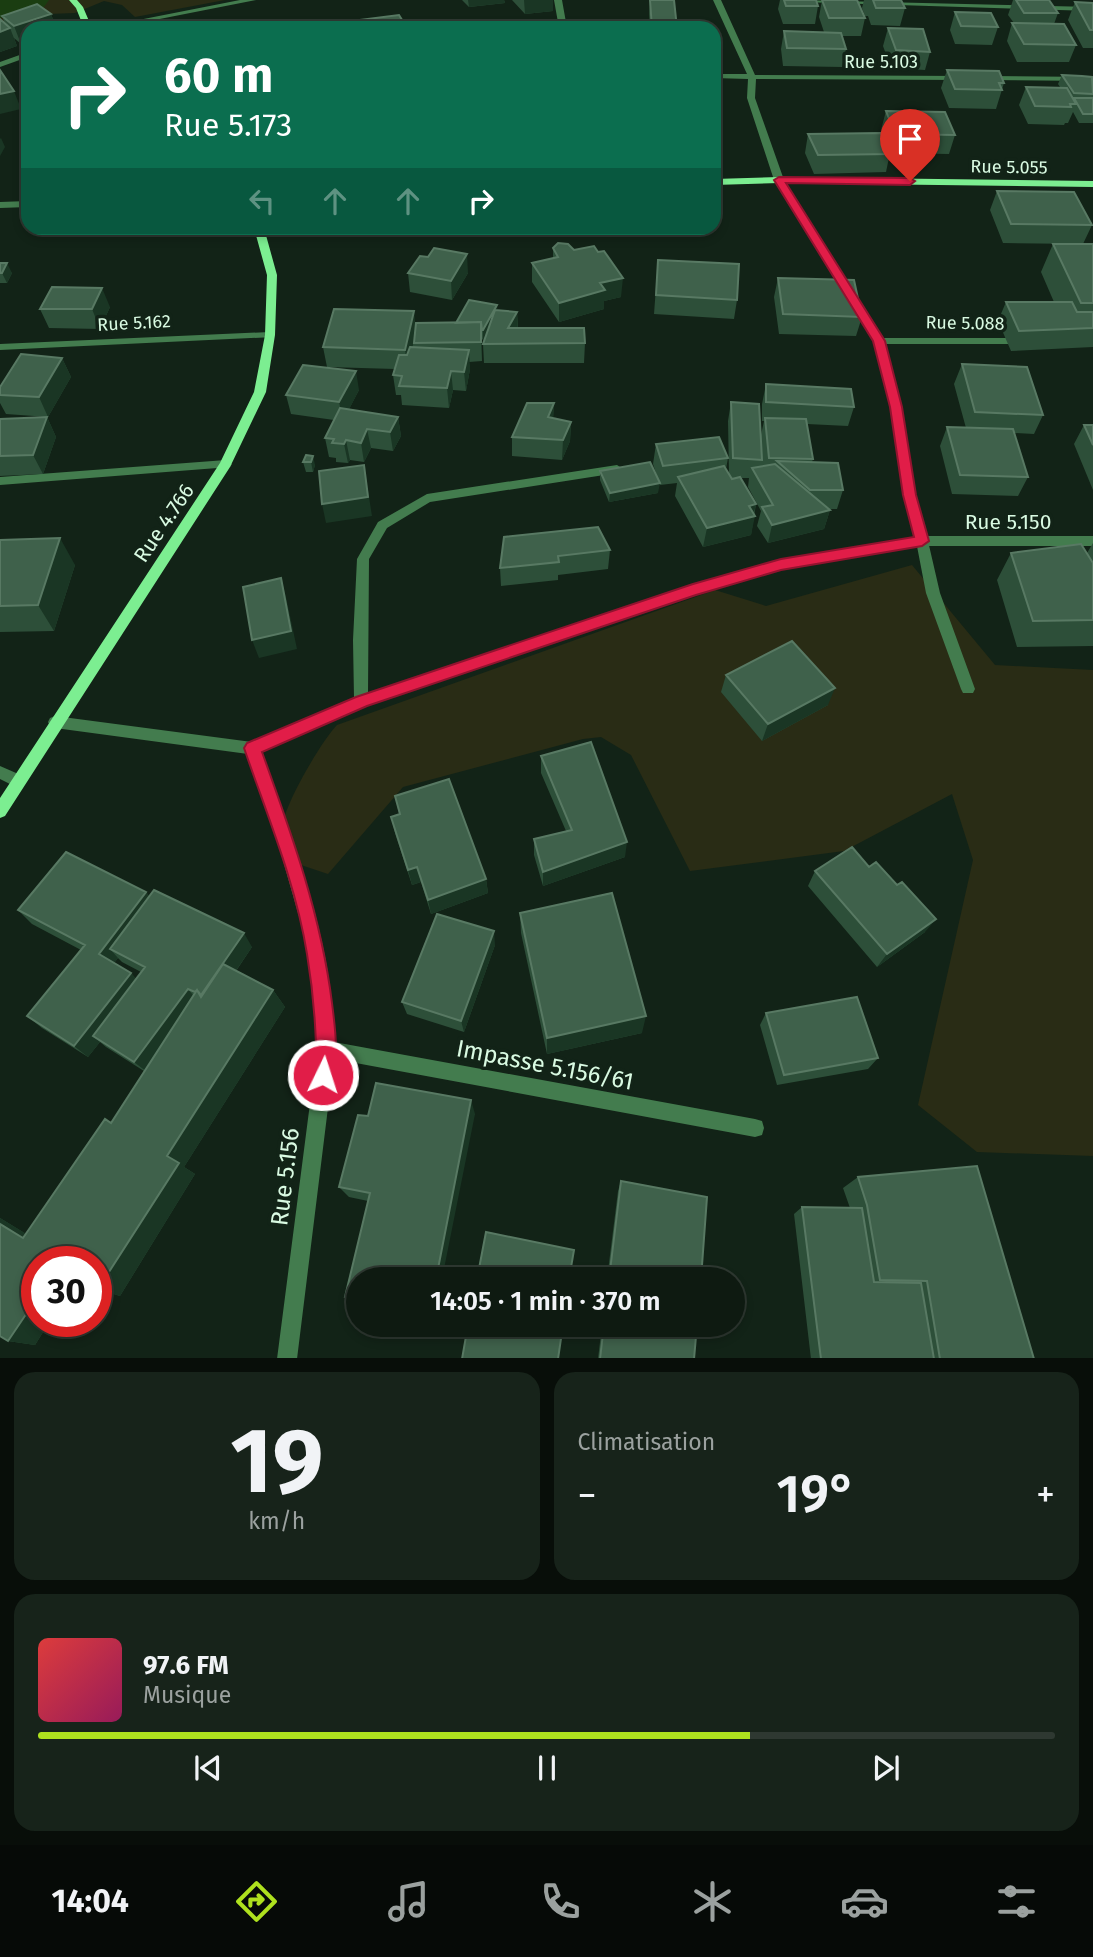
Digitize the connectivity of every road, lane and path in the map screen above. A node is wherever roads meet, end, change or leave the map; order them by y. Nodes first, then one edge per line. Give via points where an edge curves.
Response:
1 (73, 0) edge
2 (252, 0) edge
3 (558, 0) edge
4 (718, 0) edge
5 (801, 0) edge
6 (1093, 9) edge
7 (85, 21) edge
8 (140, 21) edge
9 (562, 21) edge
10 (21, 57) edge
11 (0, 65) edge
12 (721, 76) edge
13 (752, 77) junction
14 (1093, 79) edge
15 (779, 180) junction
16 (721, 182) edge
17 (1093, 184) edge
18 (21, 204) edge
19 (0, 205) edge
20 (261, 235) edge
21 (271, 335) junction
22 (879, 341) junction
23 (1039, 341) edge
24 (0, 347) edge
25 (226, 464) junction
26 (625, 468) edge
27 (0, 481) edge
28 (922, 541) junction
29 (1093, 541) edge
30 (968, 689) dead end
31 (361, 701) junction
32 (55, 722) junction
33 (253, 748) junction
34 (0, 772) edge
35 (18, 781) junction
36 (0, 811) edge
37 (326, 1049) junction
38 (755, 1128) dead end
39 (287, 1358) edge

1 - 7 street
2 - 8 street
3 - 9 street
4 - 13 street
5 - 6 street
10 - 11 street
12 - 13 street, Rue 5.103
13 - 14 street, Rue 5.103
13 - 15 street via 751,98
15 - 16 street, Rue 5.055
15 - 17 street, Rue 5.055
15 - 22 street
18 - 19 street
20 - 21 street, Rue 4.766 via 272,275
21 - 24 street, Rue 5.162
21 - 25 street, Rue 4.766 via 260,392
22 - 23 street, Rue 5.088
22 - 28 street
25 - 27 street
25 - 32 street, Rue 4.766
26 - 31 street via 427,498 382,524 363,559
28 - 29 street, Rue 5.150
28 - 30 street via 933,593
28 - 31 street, Rue 5.150 via 781,564
31 - 33 street, Rue 5.150
32 - 33 street
32 - 35 street, Rue 4.766
33 - 37 street, Rue 5.156 via 292,862 316,953
34 - 35 street
35 - 36 street, Rue 4.766
37 - 38 street, Impasse 5.156/61
37 - 39 street, Rue 5.156

